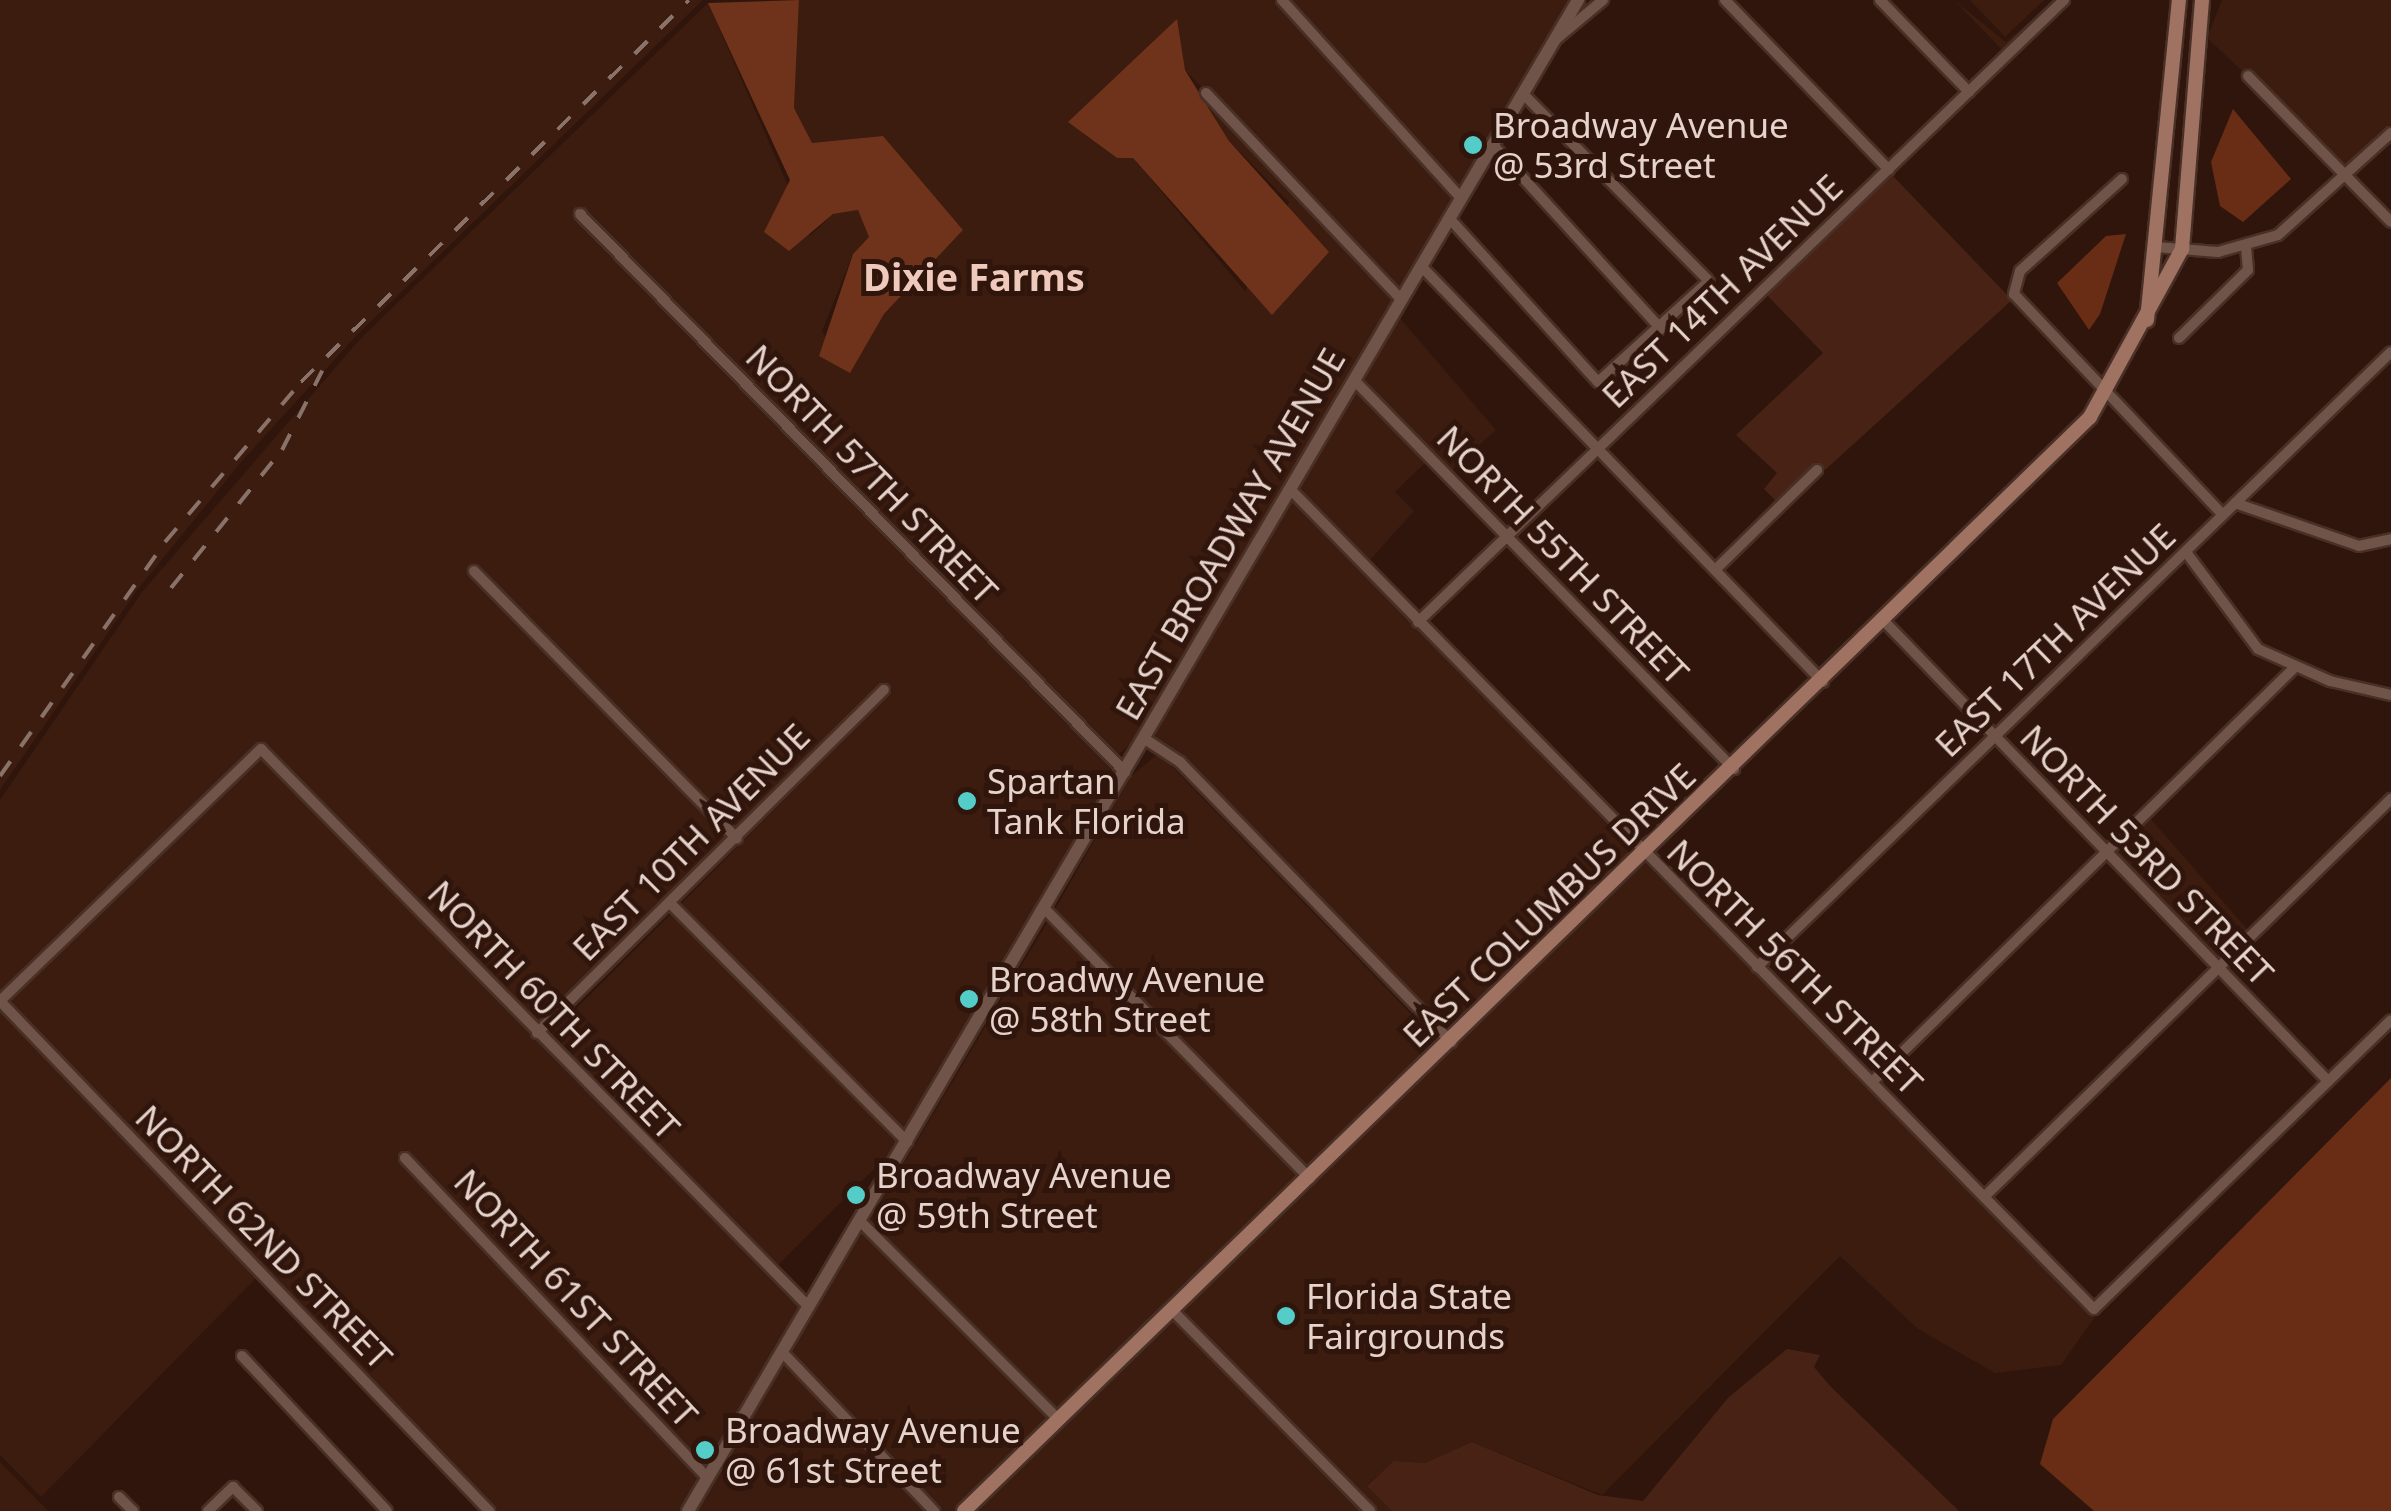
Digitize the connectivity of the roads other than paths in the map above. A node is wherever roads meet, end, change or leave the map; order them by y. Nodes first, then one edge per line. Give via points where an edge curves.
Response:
1 (1282, 0) edge
2 (1578, 0) edge
3 (1603, 0) edge
4 (1725, 0) edge
5 (1880, 0) edge
6 (2064, 0) edge
7 (2179, 0) edge
8 (2202, 0) edge
9 (1553, 42) junction
10 (2248, 76) dead end
11 (1969, 92) junction
12 (1206, 93) dead end
13 (1523, 94) junction
14 (2391, 132) edge
15 (1494, 146) junction
16 (1889, 170) junction
17 (2346, 176) junction
18 (2122, 179) dead end
19 (1462, 199) junction
20 (580, 214) dead end
21 (1450, 218) junction
22 (2391, 222) edge
23 (2156, 247) junction
24 (2246, 248) junction
25 (2182, 249) junction
26 (1422, 267) junction
27 (1402, 300) junction
28 (2147, 320) junction
29 (1661, 328) junction
30 (2178, 338) dead end
31 (2391, 352) edge
32 (1354, 380) junction
33 (2107, 395) junction
34 (1598, 448) junction
35 (1817, 470) dead end
36 (1291, 490) junction
37 (2236, 503) junction
38 (2223, 515) junction
39 (1507, 536) junction
40 (2391, 539) edge
41 (2186, 552) junction
42 (1714, 570) junction
43 (474, 572) dead end
44 (1418, 622) junction
45 (1885, 622) junction
46 (2295, 668) junction
47 (1823, 682) junction
48 (884, 690) dead end
49 (2391, 695) edge
50 (1995, 737) junction
51 (1146, 739) junction
52 (1734, 768) junction
53 (1126, 772) junction
54 (2391, 800) edge
55 (737, 839) junction
56 (2106, 852) junction
57 (1644, 855) junction
58 (672, 905) junction
59 (1047, 911) junction
60 (1758, 968) junction
61 (2218, 968) junction
62 (0, 1001) edge
63 (2391, 1020) edge
64 (537, 1033) junction
65 (1451, 1042) junction
66 (1872, 1082) junction
67 (2328, 1082) junction
68 (907, 1142) junction
69 (405, 1158) dead end
70 (1310, 1179) junction
71 (1985, 1196) junction
72 (862, 1222) junction
73 (809, 1308) junction
74 (1172, 1310) junction
75 (782, 1353) junction
76 (242, 1356) dead end
77 (1058, 1419) junction
78 (708, 1477) junction
79 (120, 1497) dead end
80 (133, 1511) edge
81 (208, 1511) edge
82 (257, 1511) edge
83 (387, 1511) edge
84 (489, 1511) edge
85 (688, 1511) edge
86 (934, 1511) edge
87 (964, 1511) edge
88 (1370, 1511) edge

1 - 19 street
2 - 9 street, EAST BROADWAY AVENUE
3 - 9 street
4 - 16 street
5 - 11 street
6 - 11 street, EAST 14TH AVENUE
7 - 23 main road, EAST COLUMBUS DRIVE
8 - 25 main road, EAST COLUMBUS DRIVE
9 - 13 street, EAST BROADWAY AVENUE
10 - 17 street
11 - 16 street, EAST 14TH AVENUE
12 - 27 street
13 - 15 street, EAST BROADWAY AVENUE
13 - 29 street via 1708,281
14 - 17 street
15 - 19 street, EAST BROADWAY AVENUE
15 - 29 street
16 - 34 street, EAST 14TH AVENUE
17 - 22 street
17 - 24 street via 2297,222
18 - 33 street via 2013,287
19 - 21 street, EAST BROADWAY AVENUE
20 - 53 street, NORTH 57TH STREET
21 - 26 street, EAST BROADWAY AVENUE
21 - 29 street via 1598,382
23 - 25 street
23 - 28 main road, EAST COLUMBUS DRIVE
24 - 25 street
24 - 30 street via 2248,270
25 - 28 main road, EAST COLUMBUS DRIVE
26 - 27 street, EAST BROADWAY AVENUE
26 - 34 street
27 - 32 street, EAST BROADWAY AVENUE
28 - 33 main road, EAST COLUMBUS DRIVE
31 - 37 street, EAST 17TH AVENUE
32 - 36 street, EAST BROADWAY AVENUE
32 - 39 street, NORTH 55TH STREET
33 - 38 street
33 - 45 main road, EAST COLUMBUS DRIVE
34 - 39 street, EAST 14TH AVENUE
34 - 42 street
35 - 42 street
36 - 44 street, NORTH 56TH STREET
36 - 51 street, EAST BROADWAY AVENUE
37 - 38 street, EAST 17TH AVENUE
37 - 40 street via 2358,546
38 - 41 street, EAST 17TH AVENUE
39 - 44 street, EAST 14TH AVENUE
39 - 52 street, NORTH 55TH STREET
41 - 46 street via 2226,616 2258,649
41 - 50 street, EAST 17TH AVENUE
42 - 47 street
43 - 55 street
44 - 57 street, NORTH 56TH STREET
45 - 47 main road, EAST COLUMBUS DRIVE
45 - 50 street, NORTH 53RD STREET
46 - 49 street
46 - 56 street
47 - 52 main road, EAST COLUMBUS DRIVE
48 - 55 street, EAST 10TH AVENUE
50 - 56 street, NORTH 53RD STREET
50 - 60 street, EAST 17TH AVENUE
51 - 53 street, EAST BROADWAY AVENUE
51 - 65 street via 1180,762
52 - 57 main road, EAST COLUMBUS DRIVE
53 - 59 street, EAST BROADWAY AVENUE
54 - 61 street
55 - 58 street, EAST 10TH AVENUE
56 - 61 street, NORTH 53RD STREET
56 - 66 street
57 - 60 street, NORTH 56TH STREET
57 - 65 main road, EAST COLUMBUS DRIVE
58 - 64 street, EAST 10TH AVENUE
58 - 68 street
59 - 68 street, EAST BROADWAY AVENUE
59 - 70 street
60 - 66 street, NORTH 56TH STREET
61 - 67 street, NORTH 53RD STREET
61 - 71 street
62 - 64 street, NORTH 60TH STREET via 261,749
62 - 84 street, NORTH 62ND STREET
63 - 67 street
64 - 73 street, NORTH 60TH STREET
65 - 70 main road, EAST COLUMBUS DRIVE
66 - 71 street, NORTH 56TH STREET
67 - 71 street, NORTH 56TH STREET via 2094,1309
68 - 72 street, EAST BROADWAY AVENUE
69 - 78 street, NORTH 61ST STREET
70 - 74 main road, EAST COLUMBUS DRIVE
72 - 73 street, EAST BROADWAY AVENUE
72 - 77 street
73 - 75 street, EAST BROADWAY AVENUE
74 - 77 main road, EAST COLUMBUS DRIVE
74 - 88 street
75 - 78 street, EAST BROADWAY AVENUE
75 - 86 street
76 - 83 street
77 - 87 main road, EAST COLUMBUS DRIVE
78 - 85 street, EAST BROADWAY AVENUE
79 - 80 street
81 - 82 street via 233,1486

